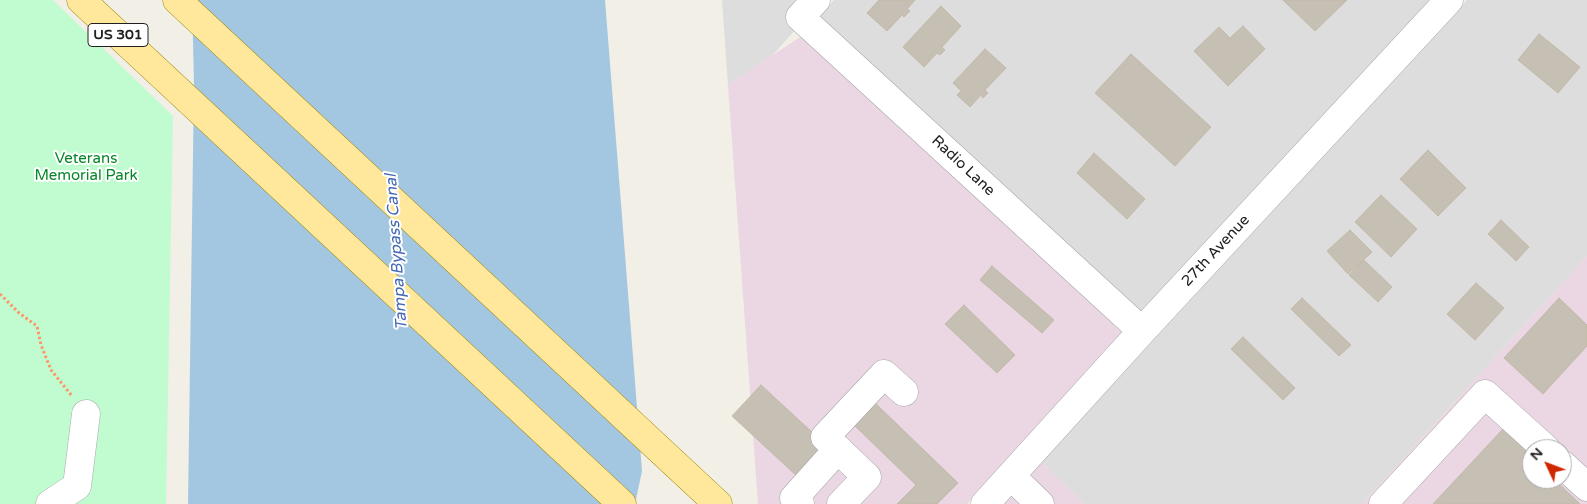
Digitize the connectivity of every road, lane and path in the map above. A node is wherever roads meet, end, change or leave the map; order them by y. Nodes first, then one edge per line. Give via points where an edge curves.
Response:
1 (80, 0) edge
2 (177, 0) edge
3 (816, 0) edge
4 (1449, 0) edge
5 (0, 294) edge
6 (1142, 331) junction
7 (904, 392) dead end
8 (86, 414) joint
9 (1535, 439) edge
10 (838, 449) junction
11 (1572, 473) edge
12 (1010, 476) junction
13 (1587, 487) edge
14 (50, 504) edge
15 (622, 504) edge
16 (718, 504) edge
17 (800, 504) edge
18 (841, 504) edge
19 (985, 504) edge
20 (1040, 504) edge
21 (1383, 504) edge

1 - 15 main road, US 301
2 - 16 main road
3 - 6 street, Radio Lane via 800,17
4 - 6 street, 27th Avenue
5 - 8 path via 36,326 52,370
6 - 12 street, 27th Avenue
7 - 10 street via 884,374 825,437
8 - 14 street via 76,486
9 - 21 street via 1485,394
10 - 17 street via 794,498
10 - 18 street via 867,476
11 - 13 street
12 - 19 street, 27th Avenue
12 - 20 street

